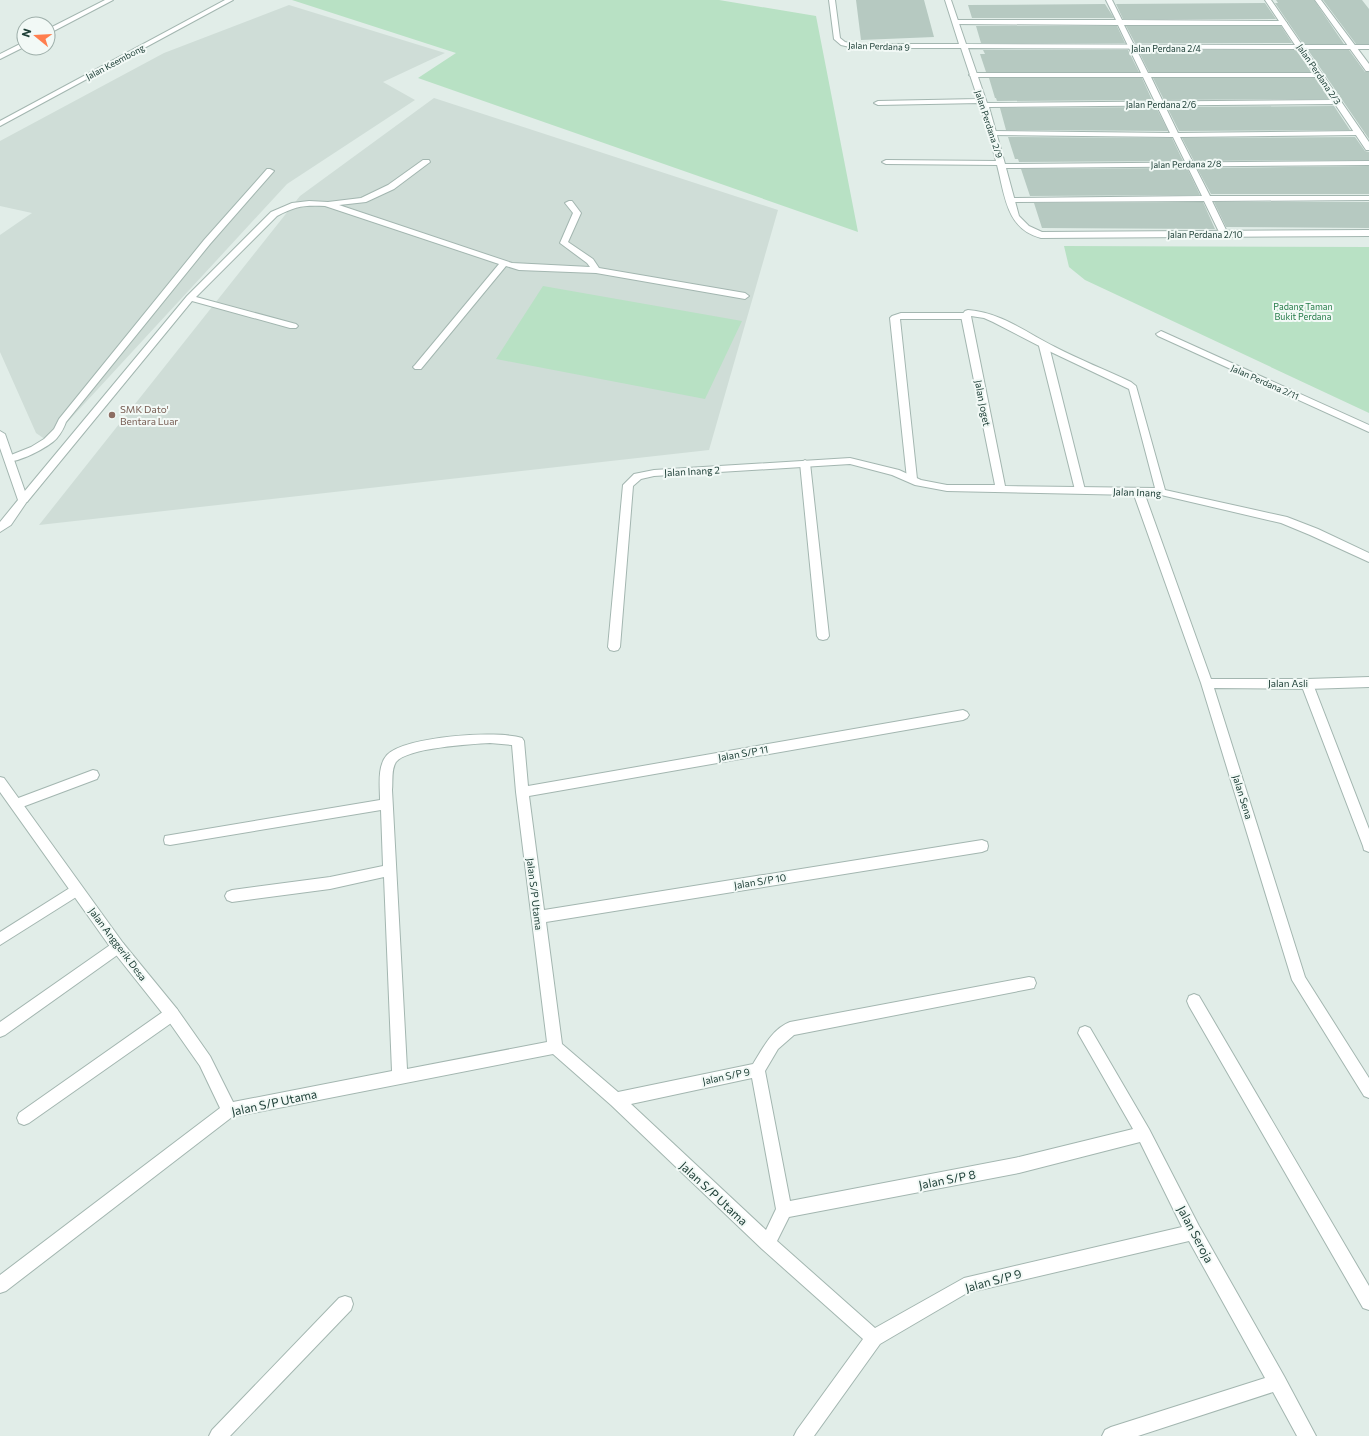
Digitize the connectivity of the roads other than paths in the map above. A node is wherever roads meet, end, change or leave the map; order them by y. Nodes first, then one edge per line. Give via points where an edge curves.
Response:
1 (110, 0) edge
2 (230, 0) edge
3 (832, 0) edge
4 (948, 0) edge
5 (1109, 0) edge
6 (1268, 0) edge
7 (1318, 0) edge
8 (956, 22) junction
9 (1120, 23) junction
10 (1284, 23) junction
11 (56, 28) edge
12 (963, 46) junction
13 (1369, 47) edge
14 (16, 48) edge
15 (1132, 48) junction
16 (1301, 48) junction
17 (1353, 48) junction
18 (0, 57) edge
19 (1369, 69) edge
20 (973, 75) junction
21 (1319, 75) junction
22 (1146, 76) junction
23 (1338, 102) junction
24 (983, 103) junction
25 (878, 104) dead end
26 (1160, 104) junction
27 (0, 124) edge
28 (992, 133) junction
29 (1359, 133) junction
30 (1175, 135) junction
31 (1369, 148) edge
32 (426, 162) dead end
33 (886, 162) dead end
34 (1369, 163) edge
35 (1190, 164) junction
36 (1002, 165) junction
37 (270, 171) dead end
38 (1369, 198) edge
39 (1207, 199) junction
40 (1010, 200) junction
41 (569, 203) dead end
42 (326, 204) junction
43 (1369, 233) edge
44 (1224, 234) junction
45 (1041, 236) joint
46 (504, 263) junction
47 (596, 270) junction
48 (745, 296) dead end
49 (190, 298) junction
50 (966, 316) junction
51 (293, 326) dead end
52 (1161, 334) dead end
53 (1044, 346) junction
54 (418, 367) dead end
55 (1369, 429) edge
56 (0, 434) edge
57 (10, 459) junction
58 (805, 463) junction
59 (915, 481) junction
60 (1001, 489) junction
61 (1080, 490) junction
62 (1138, 491) junction
63 (1161, 492) junction
64 (23, 500) junction
65 (0, 528) edge
66 (1369, 558) edge
67 (823, 636) dead end
68 (614, 647) dead end
69 (1369, 682) edge
70 (1208, 683) junction
71 (1307, 684) junction
72 (963, 714) dead end
73 (93, 775) dead end
74 (0, 782) edge
75 (522, 792) junction
76 (17, 804) junction
77 (386, 804) junction
78 (170, 840) dead end
79 (982, 846) dead end
80 (1369, 846) edge
81 (389, 870) junction
82 (76, 890) junction
83 (232, 896) dead end
84 (538, 917) junction
85 (0, 939) edge
86 (118, 947) junction
87 (1029, 982) dead end
88 (1194, 1001) dead end
89 (172, 1014) junction
90 (0, 1030) edge
91 (1085, 1032) dead end
92 (555, 1047) junction
93 (758, 1070) junction
94 (400, 1077) junction
95 (1369, 1091) edge
96 (616, 1100) junction
97 (229, 1110) junction
98 (24, 1118) dead end
99 (1144, 1134) junction
100 (784, 1210) junction
101 (1193, 1232) junction
102 (768, 1243) junction
103 (0, 1285) edge
104 (1369, 1302) edge
105 (345, 1304) dead end
106 (874, 1338) junction
107 (1278, 1382) junction
108 (218, 1436) edge
109 (803, 1436) edge
110 (1111, 1436) edge
111 (1307, 1436) edge

1 - 11 street
2 - 27 street, Jalan Keembong
3 - 12 street, Jalan Perdana 9 via 837,39 843,44 870,47
4 - 8 street, Jalan Perdana 2/9
5 - 9 street
6 - 10 street, Jalan Perdana 2/3
7 - 17 street
8 - 9 street
8 - 12 street, Jalan Perdana 2/9
9 - 10 street
9 - 15 street
10 - 16 street, Jalan Perdana 2/3
12 - 15 street, Jalan Perdana 2/4
12 - 20 street, Jalan Perdana 2/9
13 - 17 street, Jalan Perdana 2/4
14 - 18 street
15 - 16 street, Jalan Perdana 2/4
15 - 22 street
16 - 17 street, Jalan Perdana 2/4
16 - 21 street, Jalan Perdana 2/3
17 - 19 street
20 - 22 street
20 - 24 street, Jalan Perdana 2/9
21 - 22 street
21 - 23 street, Jalan Perdana 2/3
22 - 26 street
23 - 26 street, Jalan Perdana 2/6
23 - 29 street, Jalan Perdana 2/3
24 - 25 street, Jalan Perdana 2/6
24 - 26 street, Jalan Perdana 2/6
24 - 28 street, Jalan Perdana 2/9
26 - 30 street
28 - 30 street
28 - 36 street, Jalan Perdana 2/9
29 - 30 street
29 - 31 street, Jalan Perdana 2/3
30 - 35 street
32 - 42 street via 391,187 363,200
33 - 36 street, Jalan Perdana 2/8
34 - 35 street, Jalan Perdana 2/8
35 - 36 street, Jalan Perdana 2/8
35 - 39 street
36 - 40 street, Jalan Perdana 2/9
37 - 57 street via 207,242 62,421 49,442
38 - 39 street
39 - 40 street
39 - 44 street
40 - 45 street, Jalan Perdana 2/9 via 1019,224
41 - 47 street via 577,213 564,243 590,261
42 - 46 street
42 - 49 street via 292,206 274,214
43 - 44 street, Jalan Perdana 2/10
44 - 45 street, Jalan Perdana 2/10
46 - 47 street via 519,267
46 - 54 street
47 - 48 street
49 - 51 street
49 - 64 street
50 - 53 street via 968,313 976,312
50 - 59 street via 895,318
50 - 60 street, Jalan Joget
52 - 55 street, Jalan Perdana 2/11
53 - 61 street
53 - 63 street via 1133,388
56 - 57 street
57 - 64 street
58 - 59 street, Jalan Inang 2 via 850,461 895,472
58 - 67 street
58 - 68 street, Jalan Inang 2 via 654,473 638,476 628,485
59 - 60 street, Jalan Inang via 947,488
60 - 61 street, Jalan Inang
61 - 62 street, Jalan Inang
62 - 63 street, Jalan Inang
62 - 70 street, Jalan Sena
63 - 66 street, Jalan Inang via 1283,520
64 - 65 street
69 - 71 street, Jalan Asli
70 - 71 street, Jalan Asli
70 - 95 street, Jalan Sena via 1300,980
71 - 80 street
72 - 75 street, Jalan S/P 11
73 - 76 street
74 - 76 street, Jalan Anggerik Desa
75 - 77 street, Jalan S/P Utama via 518,741 490,738 457,740 401,751 393,757 388,766
75 - 84 street, Jalan S/P Utama
76 - 82 street, Jalan Anggerik Desa
77 - 78 street
77 - 81 street
79 - 84 street, Jalan S/P 10
81 - 83 street via 330,883
81 - 94 street
82 - 85 street
82 - 86 street, Jalan Anggerik Desa
84 - 92 street, Jalan S/P Utama
86 - 89 street, Jalan Anggerik Desa
86 - 90 street
87 - 93 street, Jalan S/P 9 via 790,1029 774,1044
88 - 104 street
89 - 97 street, Jalan Anggerik Desa via 205,1061
89 - 98 street
91 - 99 street, Jalan Seroja
92 - 94 street, Jalan S/P Utama
92 - 96 street, Jalan S/P Utama
93 - 96 street, Jalan S/P 9
93 - 100 street
94 - 97 street, Jalan S/P Utama
96 - 102 street, Jalan S/P Utama
97 - 103 street, Jalan S/P Utama
99 - 100 street, Jalan S/P 8 via 1019,1165
99 - 101 street, Jalan Seroja
100 - 102 street
101 - 106 street, Jalan S/P 9 via 964,1286
101 - 107 street, Jalan Seroja
102 - 106 street, Jalan S/P Utama
105 - 108 street
106 - 109 street, Jalan S/P 9
107 - 110 street
107 - 111 street, Jalan Seroja

